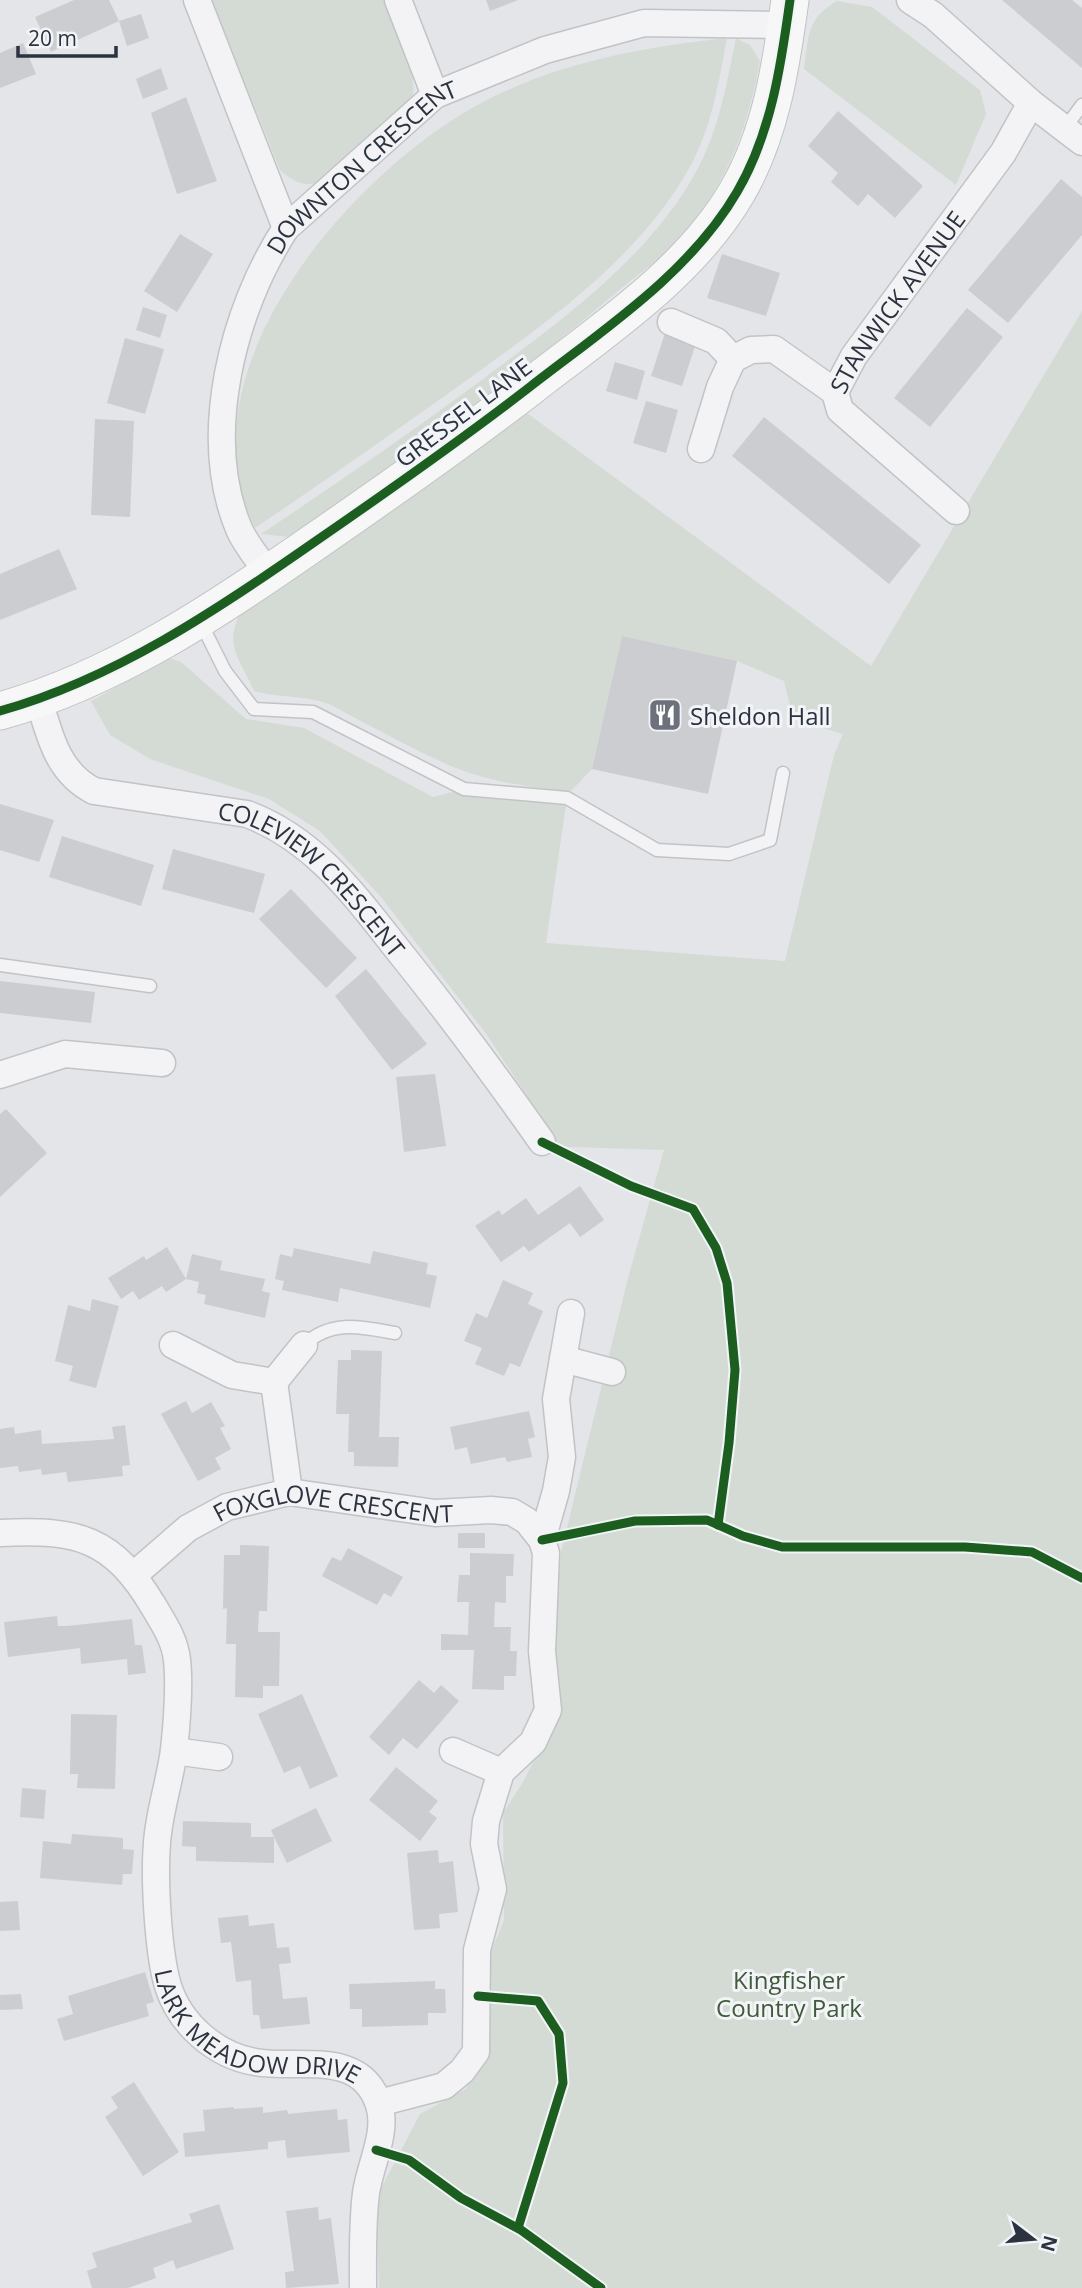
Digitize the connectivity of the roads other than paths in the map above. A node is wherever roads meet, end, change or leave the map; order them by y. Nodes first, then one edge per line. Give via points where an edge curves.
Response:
1 (197, 0) edge
2 (398, 0) edge
3 (910, 0) edge
4 (788, 13) edge
5 (435, 94) junction
6 (1031, 103) junction
7 (1082, 105) edge
8 (1074, 135) edge
9 (286, 228) junction
10 (671, 322) dead end
11 (733, 359) junction
12 (835, 392) junction
13 (701, 449) dead end
14 (956, 511) dead end
15 (269, 574) junction
16 (199, 620) junction
17 (39, 700) junction
18 (0, 711) edge
19 (783, 774) dead end
20 (0, 965) edge
21 (150, 986) dead end
22 (162, 1063) dead end
23 (0, 1075) edge
24 (542, 1142) dead end
25 (571, 1313) dead end
26 (395, 1333) dead end
27 (173, 1345) dead end
28 (304, 1345) joint
29 (563, 1359) junction
30 (612, 1372) dead end
31 (274, 1382) junction
32 (289, 1492) junction
33 (0, 1533) edge
34 (541, 1540) junction
35 (135, 1574) junction
36 (174, 1751) junction
37 (453, 1751) dead end
38 (219, 1757) dead end
39 (501, 1772) junction
40 (379, 2103) junction
41 (363, 2288) edge

1 - 9 street
2 - 5 street
3 - 6 street
4 - 5 street, DOWNTON CRESCENT via 644,23 545,50
4 - 15 street, GRESSEL LANE via 759,149 737,193 707,235 594,338 445,452
5 - 9 street, DOWNTON CRESCENT
6 - 8 street
6 - 12 street, STANWICK AVENUE via 1003,153 854,356
7 - 8 lane
9 - 15 street, DOWNTON CRESCENT via 270,253 239,326 220,432 227,484 240,530
10 - 11 street via 716,341
11 - 12 street via 751,350 774,349
11 - 13 street
12 - 14 street, STANWICK AVENUE via 840,410
15 - 16 street, GRESSEL LANE
16 - 17 street, GRESSEL LANE
16 - 19 lane via 225,671 254,709 313,712 464,789 567,798 657,850 729,854 770,840
17 - 18 street, GRESSEL LANE
17 - 24 street, COLEVIEW CRESCENT via 50,738 66,772 78,783 94,791 247,814 270,823 332,868 466,1035
20 - 21 lane
22 - 23 street via 65,1054
25 - 29 street
26 - 28 lane via 334,1326
27 - 31 street via 232,1375
28 - 31 street
29 - 30 street
29 - 34 street via 556,1399 562,1457
31 - 32 street
32 - 34 street, FOXGLOVE CRESCENT via 435,1513 512,1512 527,1521
32 - 35 street, FOXGLOVE CRESCENT via 227,1507 188,1528
33 - 35 street, LARK MEADOW DRIVE via 31,1531 83,1539 111,1552
34 - 39 street via 546,1553 542,1651 548,1710 533,1742
35 - 36 street, LARK MEADOW DRIVE via 171,1635 177,1660
36 - 38 street
36 - 40 street, LARK MEADOW DRIVE via 156,1843 157,1900 168,1985 182,2017 211,2044 234,2057 257,2063 327,2063 348,2069 367,2083
37 - 39 street
39 - 40 street via 484,1843 493,1889 477,1950 476,2052 444,2087
40 - 41 street, LARK MEADOW DRIVE via 382,2118 362,2233

